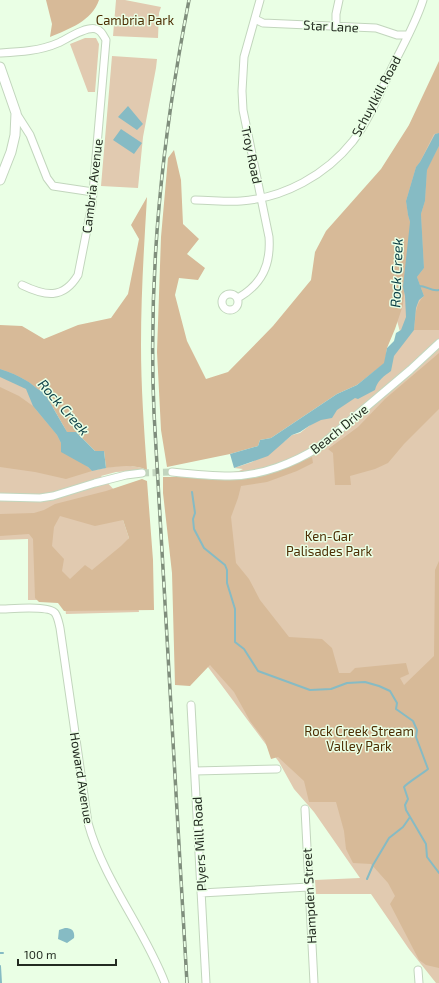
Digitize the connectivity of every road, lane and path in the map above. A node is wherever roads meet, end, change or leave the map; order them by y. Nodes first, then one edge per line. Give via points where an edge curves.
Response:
1 (260, 0) edge
2 (339, 0) edge
3 (423, 0) edge
4 (255, 19) junction
5 (336, 27) junction
6 (408, 35) junction
7 (0, 53) edge
8 (0, 66) edge
9 (16, 113) junction
10 (0, 180) edge
11 (93, 192) junction
12 (261, 198) junction
13 (195, 200) dead end
14 (22, 285) dead end
15 (238, 298) dead end
16 (439, 343) edge
17 (172, 472) tunnel mouth
18 (142, 473) tunnel mouth
19 (0, 497) edge
20 (0, 609) edge
21 (190, 705) dead end
22 (277, 769) dead end
23 (195, 772) junction
24 (305, 809) dead end
25 (309, 887) junction
26 (201, 893) junction
27 (418, 970) dead end
28 (165, 983) edge
29 (206, 983) edge
30 (314, 983) edge
31 (419, 983) edge

1 - 4 street, Troy Road
2 - 5 street
3 - 6 street, Schuylkill Road
4 - 5 street, Star Lane via 263,23
4 - 12 street, Troy Road via 244,57 242,91 243,110
5 - 6 street, Star Lane via 376,28 397,35
6 - 12 street, Schuylkill Road via 369,116 353,141 328,166 309,179
7 - 11 street, Cambria Avenue via 22,52 50,46 89,29 102,32 106,40
8 - 9 main road
9 - 10 main road via 11,152
9 - 11 street via 30,136 47,178 53,186
11 - 14 street, Cambria Avenue via 78,275 74,281 60,292 48,294 38,293
12 - 13 street, Schuylkill Road via 240,201
12 - 15 street, Troy Road via 269,237 268,261 257,284
16 - 17 street, Beach Drive via 309,454 282,466 252,474 232,476
18 - 19 street via 95,483 53,496
20 - 28 street, Howard Avenue via 39,608 55,613 60,628 88,824 102,861
21 - 23 street, Plyers Mill Road
22 - 23 street
23 - 26 street, Plyers Mill Road
24 - 25 street, Hampden Street
25 - 26 street
25 - 30 street, Hampden Street
26 - 29 street, Plyers Mill Road
27 - 31 street

